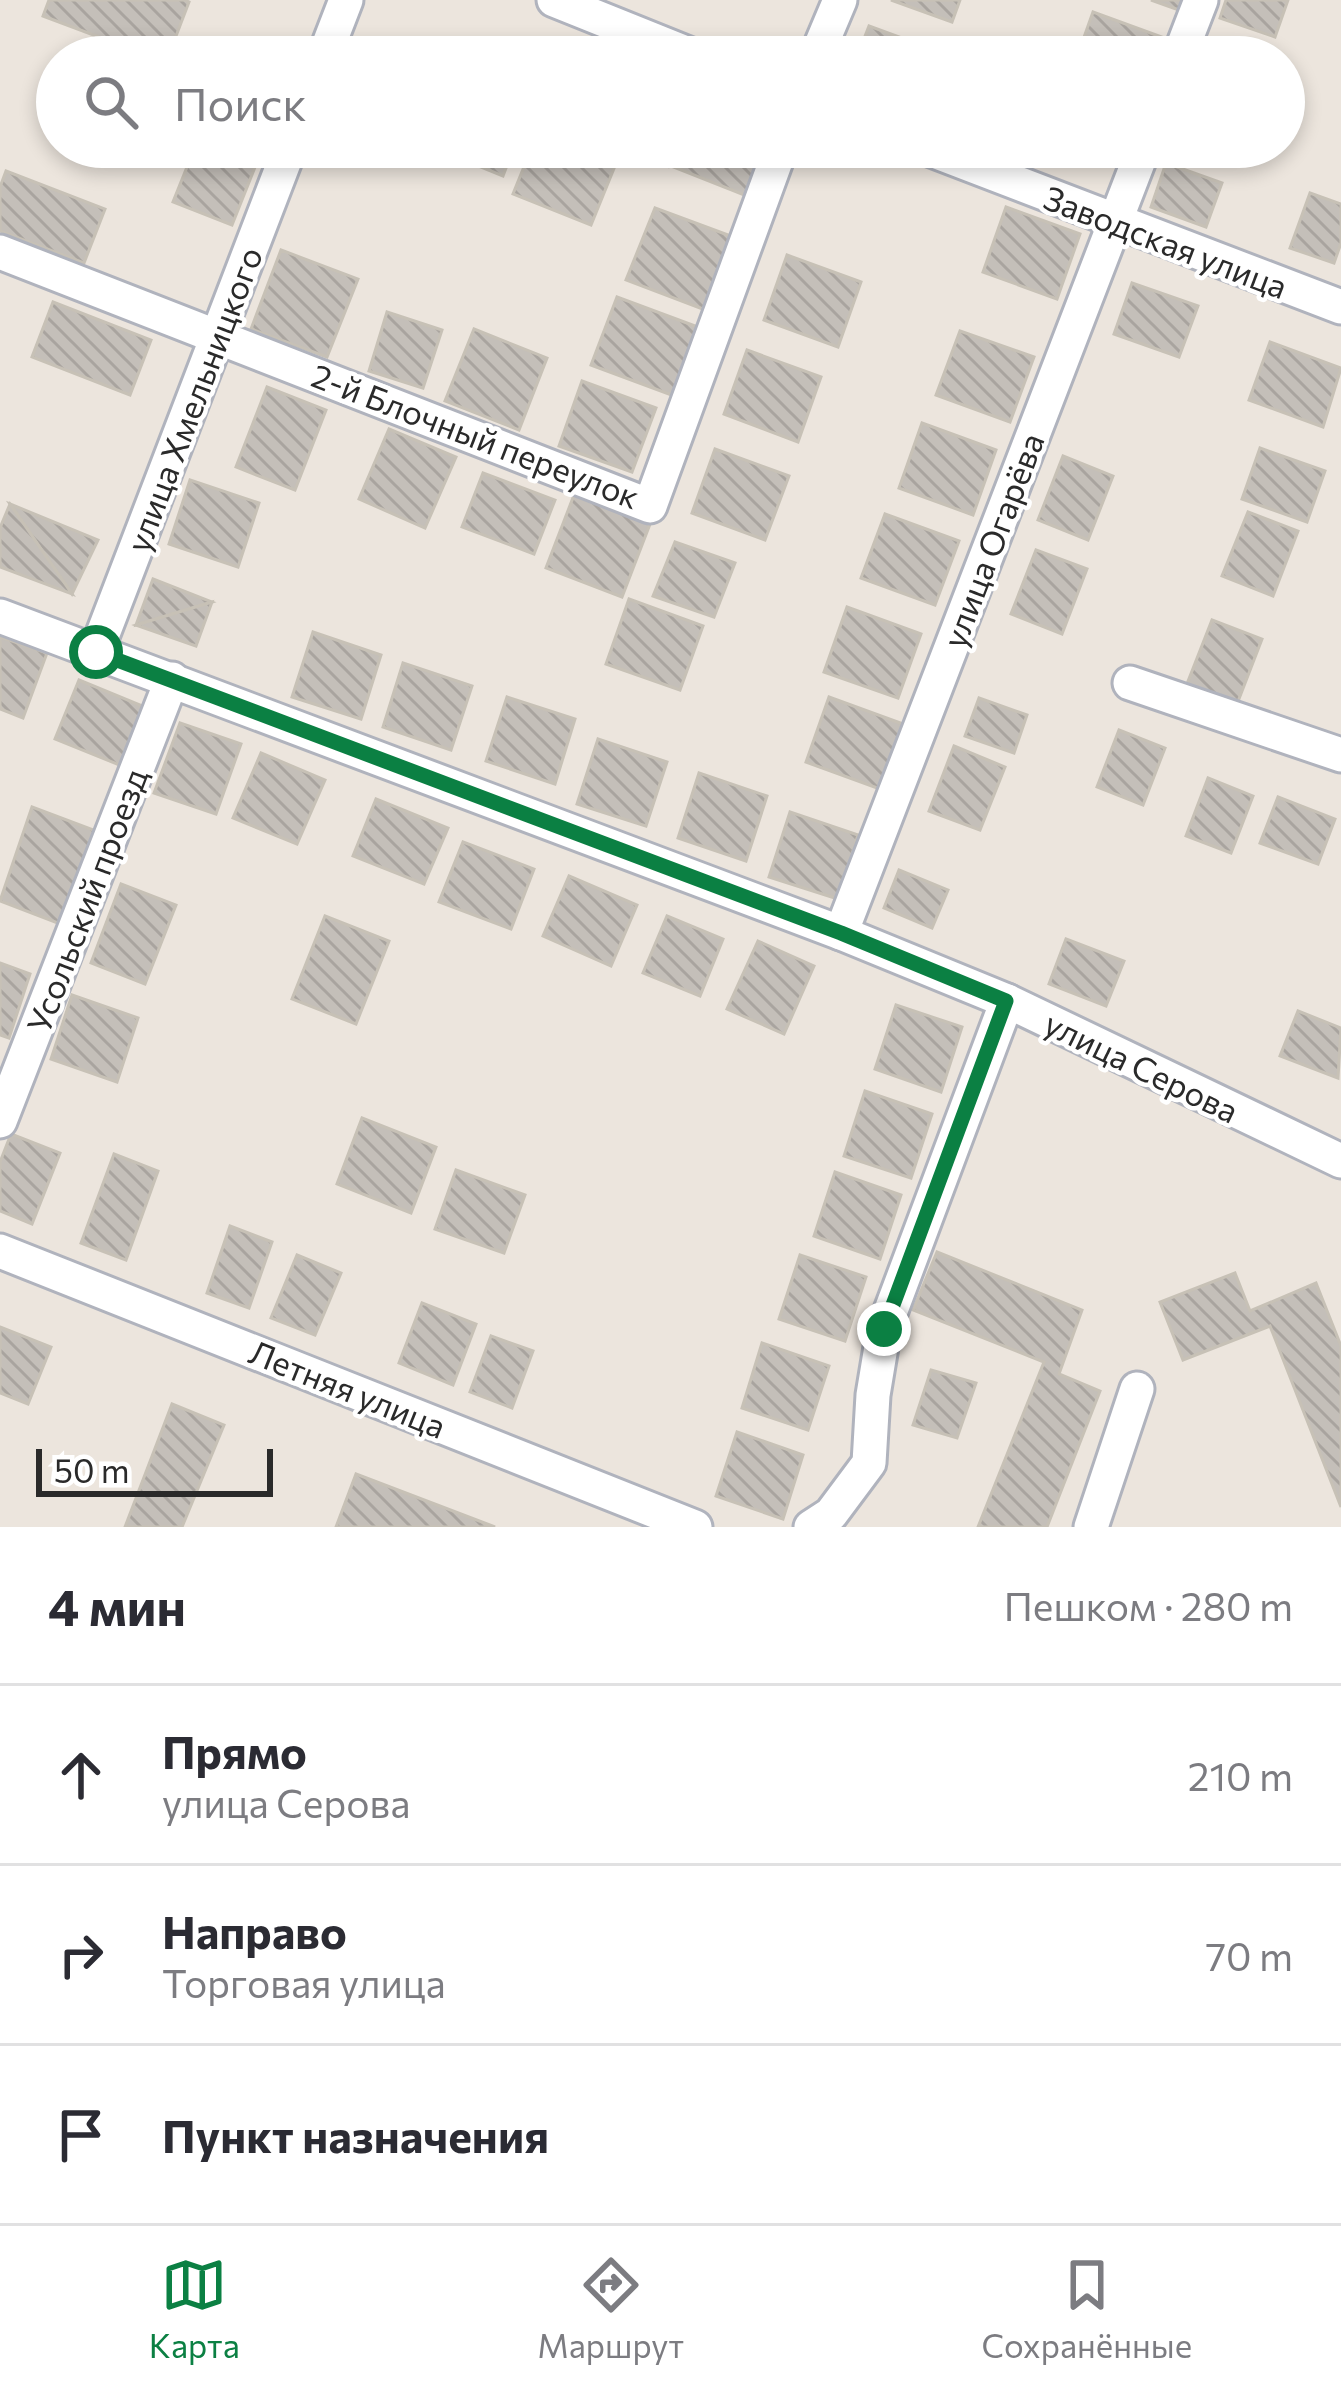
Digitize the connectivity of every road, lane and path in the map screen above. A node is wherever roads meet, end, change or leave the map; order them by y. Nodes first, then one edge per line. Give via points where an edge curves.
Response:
1 (346, 0) edge
2 (554, 0) edge
3 (840, 0) edge
4 (1201, 0) edge
5 (332, 36) edge
6 (644, 36) edge
7 (825, 36) edge
8 (1187, 36) edge
9 (282, 168) edge
10 (774, 168) edge
11 (977, 168) edge
12 (1136, 168) edge
13 (1115, 222) junction
14 (0, 252) edge
15 (1341, 307) edge
16 (217, 336) junction
17 (0, 616) edge
18 (96, 652) junction
19 (172, 679) junction
20 (1130, 683) dead end
21 (1341, 754) edge
22 (841, 933) junction
23 (1006, 1001) junction
24 (0, 1121) edge
25 (1341, 1161) edge
26 (0, 1250) edge
27 (1137, 1389) dead end
28 (695, 1527) edge
29 (811, 1527) edge
30 (1091, 1527) edge

1 - 5 street
2 - 6 street
3 - 7 street
4 - 8 street
9 - 16 street, улица Хмельницкого
10 - 16 street, 2-й Блочный переулок via 650,506
11 - 13 street, Заводская улица
12 - 13 street, улица Огарёва
13 - 15 street, Заводская улица
13 - 22 street, улица Огарёва
14 - 16 street
16 - 18 street, улица Хмельницкого
17 - 18 street, улица Серова
18 - 19 street, улица Серова
19 - 22 street, улица Серова
19 - 24 street, Усольский проезд
20 - 21 street
22 - 23 street, улица Серова
23 - 25 street, улица Серова
23 - 29 street via 884,1329 869,1463 831,1514
26 - 28 street, Летняя улица
27 - 30 street

